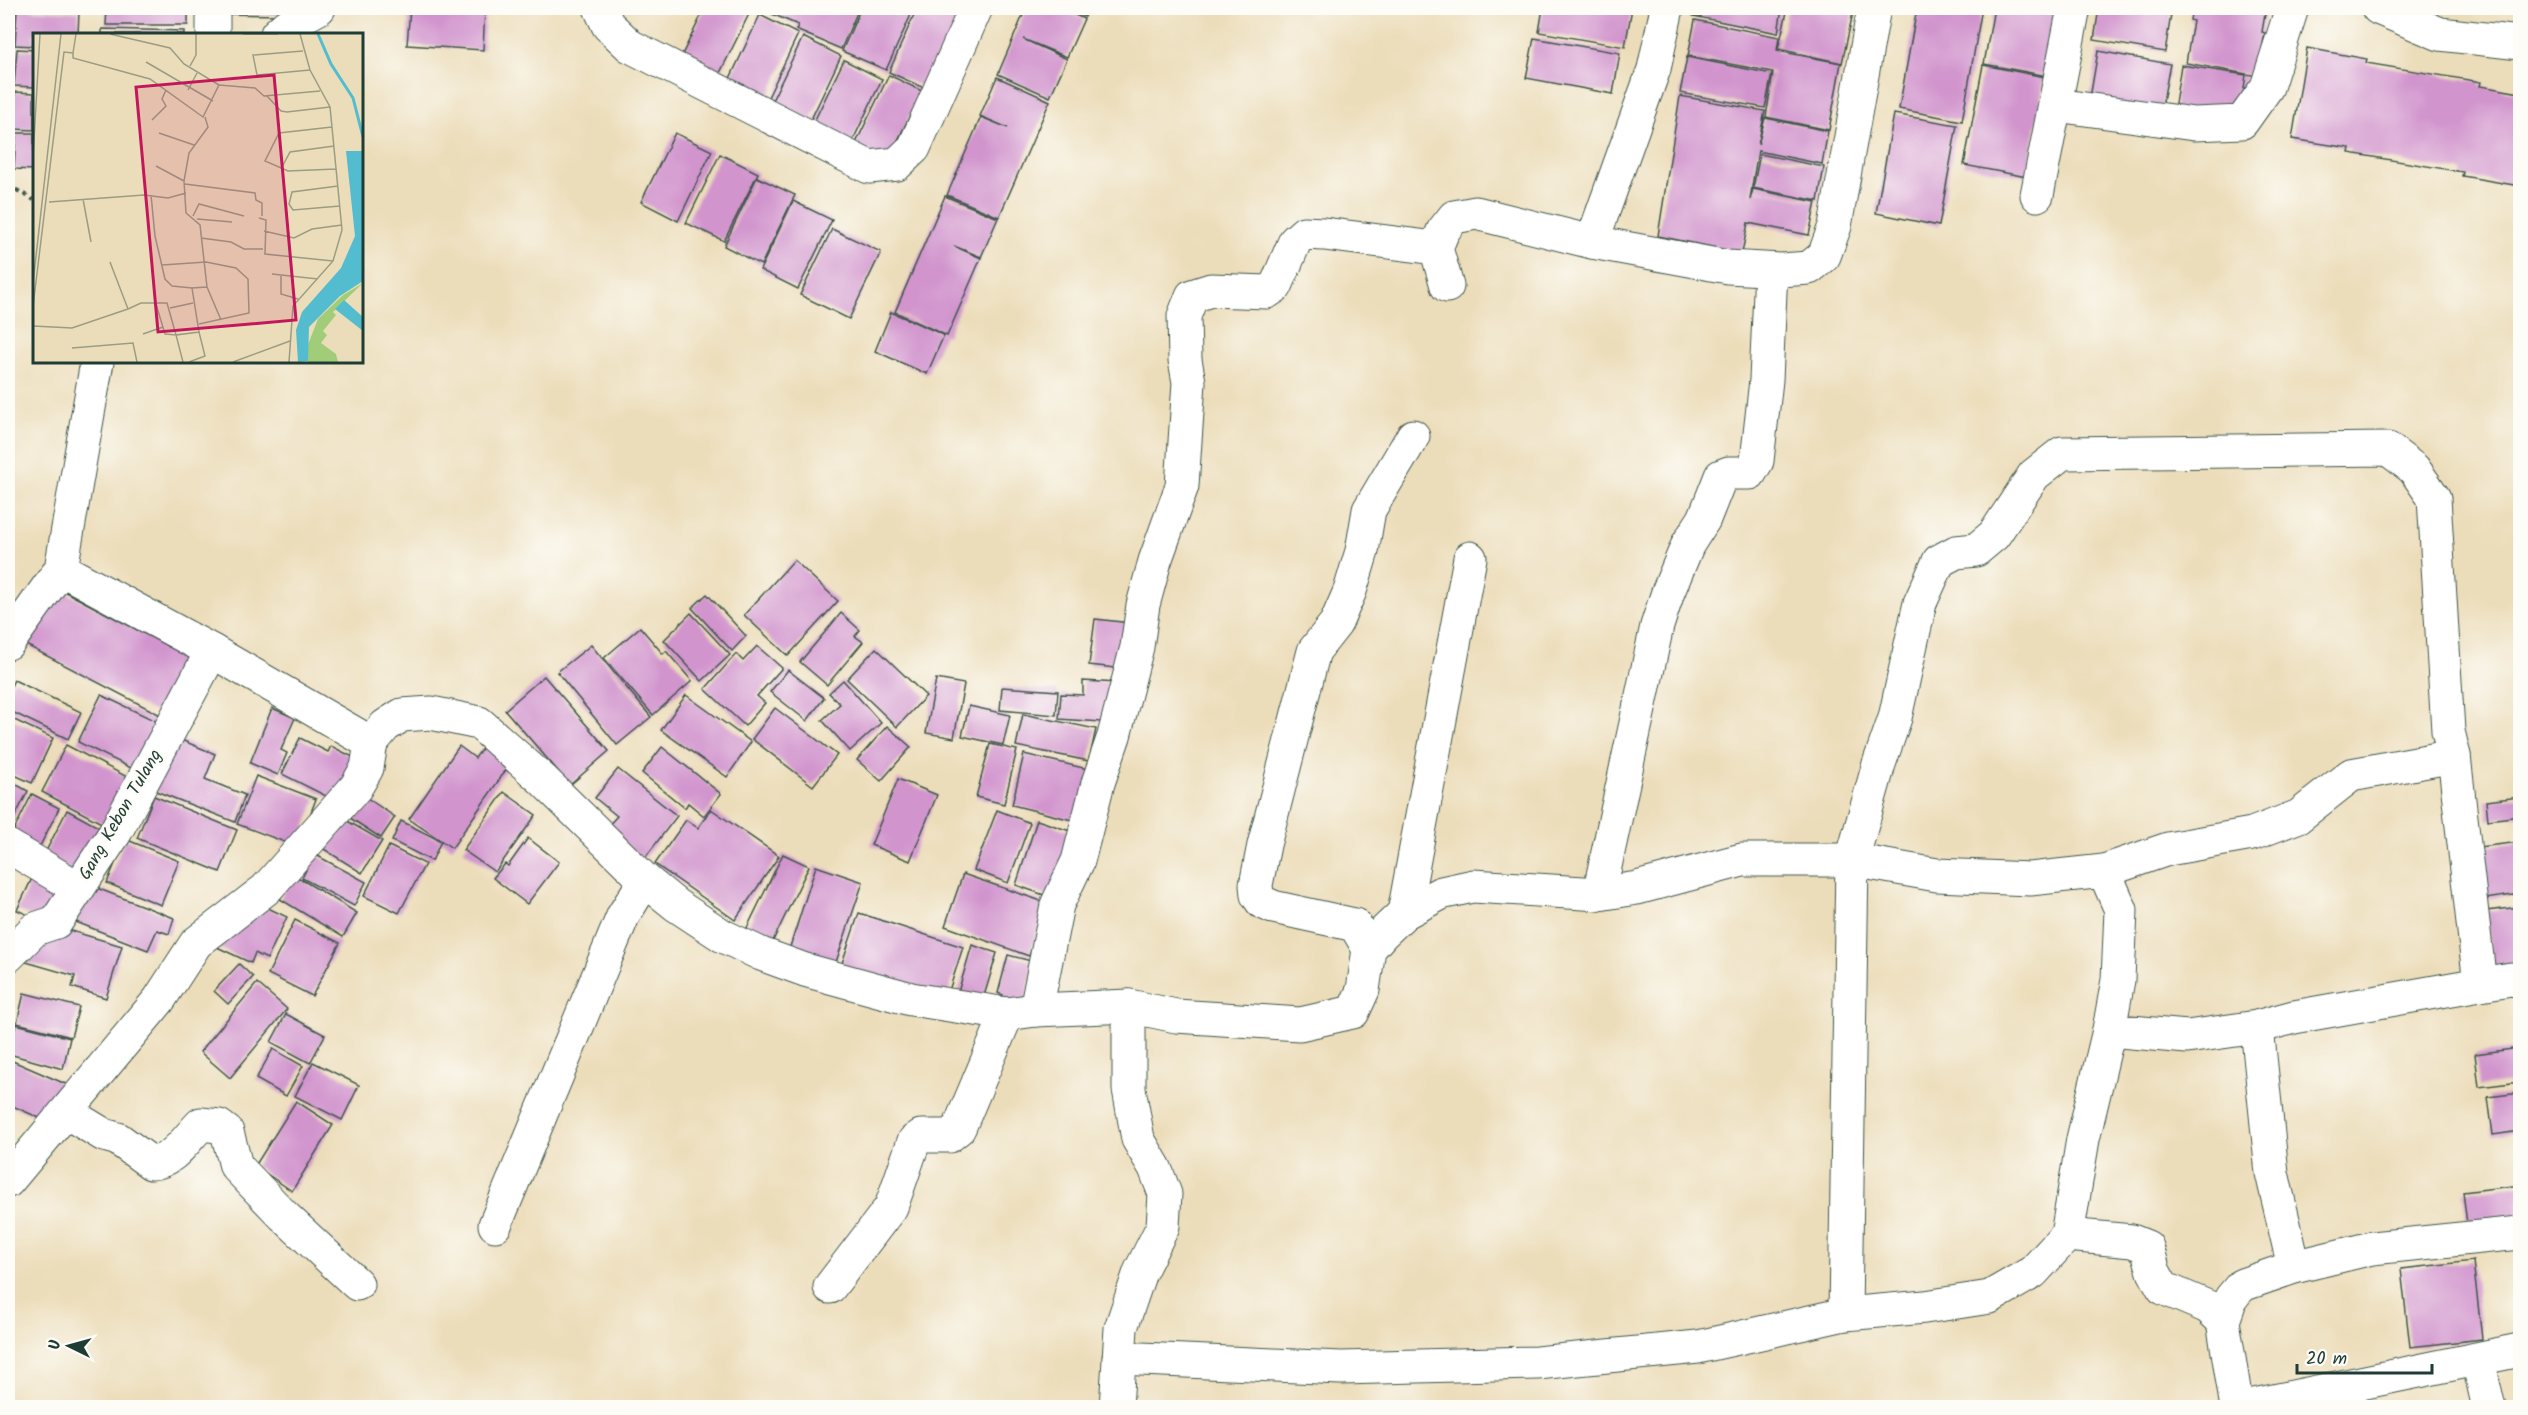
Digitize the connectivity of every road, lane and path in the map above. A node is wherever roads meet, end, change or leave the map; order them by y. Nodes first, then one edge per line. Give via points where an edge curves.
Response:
1 (213, 8) edge
2 (320, 8) edge
3 (600, 8) edge
4 (1668, 8) edge
5 (1875, 8) edge
6 (2074, 8) edge
7 (2292, 8) edge
8 (2378, 8) edge
9 (970, 9) edge
10 (213, 33) edge
11 (278, 33) edge
12 (2520, 42) edge
13 (2056, 105) junction
14 (8, 186) edge
15 (2037, 195) dead end
16 (33, 199) edge
17 (1592, 242) junction
18 (1436, 248) junction
19 (1771, 270) junction
20 (1448, 286) dead end
21 (97, 363) edge
22 (1413, 436) dead end
23 (1470, 558) dead end
24 (61, 569) junction
25 (8, 643) edge
26 (212, 651) junction
27 (371, 743) junction
28 (2454, 756) junction
29 (8, 846) edge
30 (1852, 860) junction
31 (2104, 871) junction
32 (645, 880) junction
33 (78, 888) junction
34 (1599, 894) junction
35 (1404, 913) junction
36 (1369, 949) junction
37 (8, 956) edge
38 (2520, 981) edge
39 (2480, 984) junction
40 (1129, 1006) junction
41 (1021, 1012) junction
42 (2257, 1027) junction
43 (2109, 1030) junction
44 (66, 1112) junction
45 (8, 1181) edge
46 (495, 1225) dead end
47 (2520, 1233) edge
48 (2067, 1235) junction
49 (2294, 1268) junction
50 (357, 1284) dead end
51 (830, 1287) dead end
52 (1845, 1314) junction
53 (2223, 1321) junction
54 (2520, 1350) edge
55 (1119, 1358) junction
56 (2478, 1360) junction
57 (1116, 1407) edge
58 (2238, 1407) edge
59 (2489, 1407) edge

1 - 10 street
2 - 11 street
3 - 9 street via 608,25 630,46 869,167 897,164 915,148
4 - 17 street via 1654,69
5 - 19 street via 1835,226 1824,256 1809,268
6 - 13 street
7 - 13 street via 2267,87 2242,122 2194,124
8 - 12 street via 2440,34
13 - 15 street
14 - 16 path
17 - 18 street via 1476,213 1454,217
17 - 19 street via 1728,267
18 - 20 street
18 - 41 street via 1304,233 1294,241 1276,286 1267,292 1211,290 1192,296 1184,316 1189,382 1182,486 1149,583 1137,647 1078,861 1057,905
19 - 34 street via 1766,380 1757,460 1750,473 1721,476 1668,592
21 - 24 street
22 - 36 street via 1369,510 1350,591 1336,623 1314,651 1256,885 1262,902 1273,907 1355,925
23 - 35 street
24 - 25 street
24 - 26 street
26 - 27 street
26 - 33 street, Gang Kebon Tulang via 115,833
27 - 32 street via 385,726 402,715 431,712 479,723
27 - 44 street via 367,768 356,787 266,889 195,943 159,1000
28 - 30 street via 2441,649 2434,498 2405,462 2388,449 2062,453 2034,475 1994,535 1976,550 1956,552 1939,561 1920,603 1895,718
28 - 31 street via 2351,775 2299,816 2252,834 2168,849
28 - 39 street
29 - 33 street
30 - 31 street via 1937,875 2030,879
30 - 34 street via 1742,860
30 - 52 street
31 - 43 street via 2121,910 2118,980
32 - 41 street via 723,936 805,970 911,999
32 - 46 street via 623,916
33 - 37 street, Gang Kebon Tulang via 56,921 35,929
34 - 35 street via 1473,886 1441,893
35 - 36 street
36 - 40 street via 1363,990 1353,1012 1329,1019 1300,1024 1186,1017
38 - 39 street
39 - 42 street
40 - 41 street
40 - 55 street via 1129,1089 1138,1139 1165,1194 1163,1226 1140,1272 1121,1328
41 - 51 street via 959,1128 949,1136 921,1136 914,1142 891,1207
42 - 43 street via 2187,1037
42 - 49 street via 2272,1173
43 - 48 street via 2083,1139
44 - 45 street
44 - 50 street via 118,1139 151,1163 168,1159 201,1124 219,1126 227,1132 236,1166
47 - 49 street via 2372,1248
48 - 52 street via 2033,1272 1990,1297
48 - 53 street via 2132,1241 2147,1247 2163,1287 2208,1306
49 - 53 street via 2242,1285 2231,1298
52 - 55 street via 1698,1347 1537,1363 1341,1368
53 - 58 street
54 - 56 street
55 - 57 street
56 - 58 street
56 - 59 street

